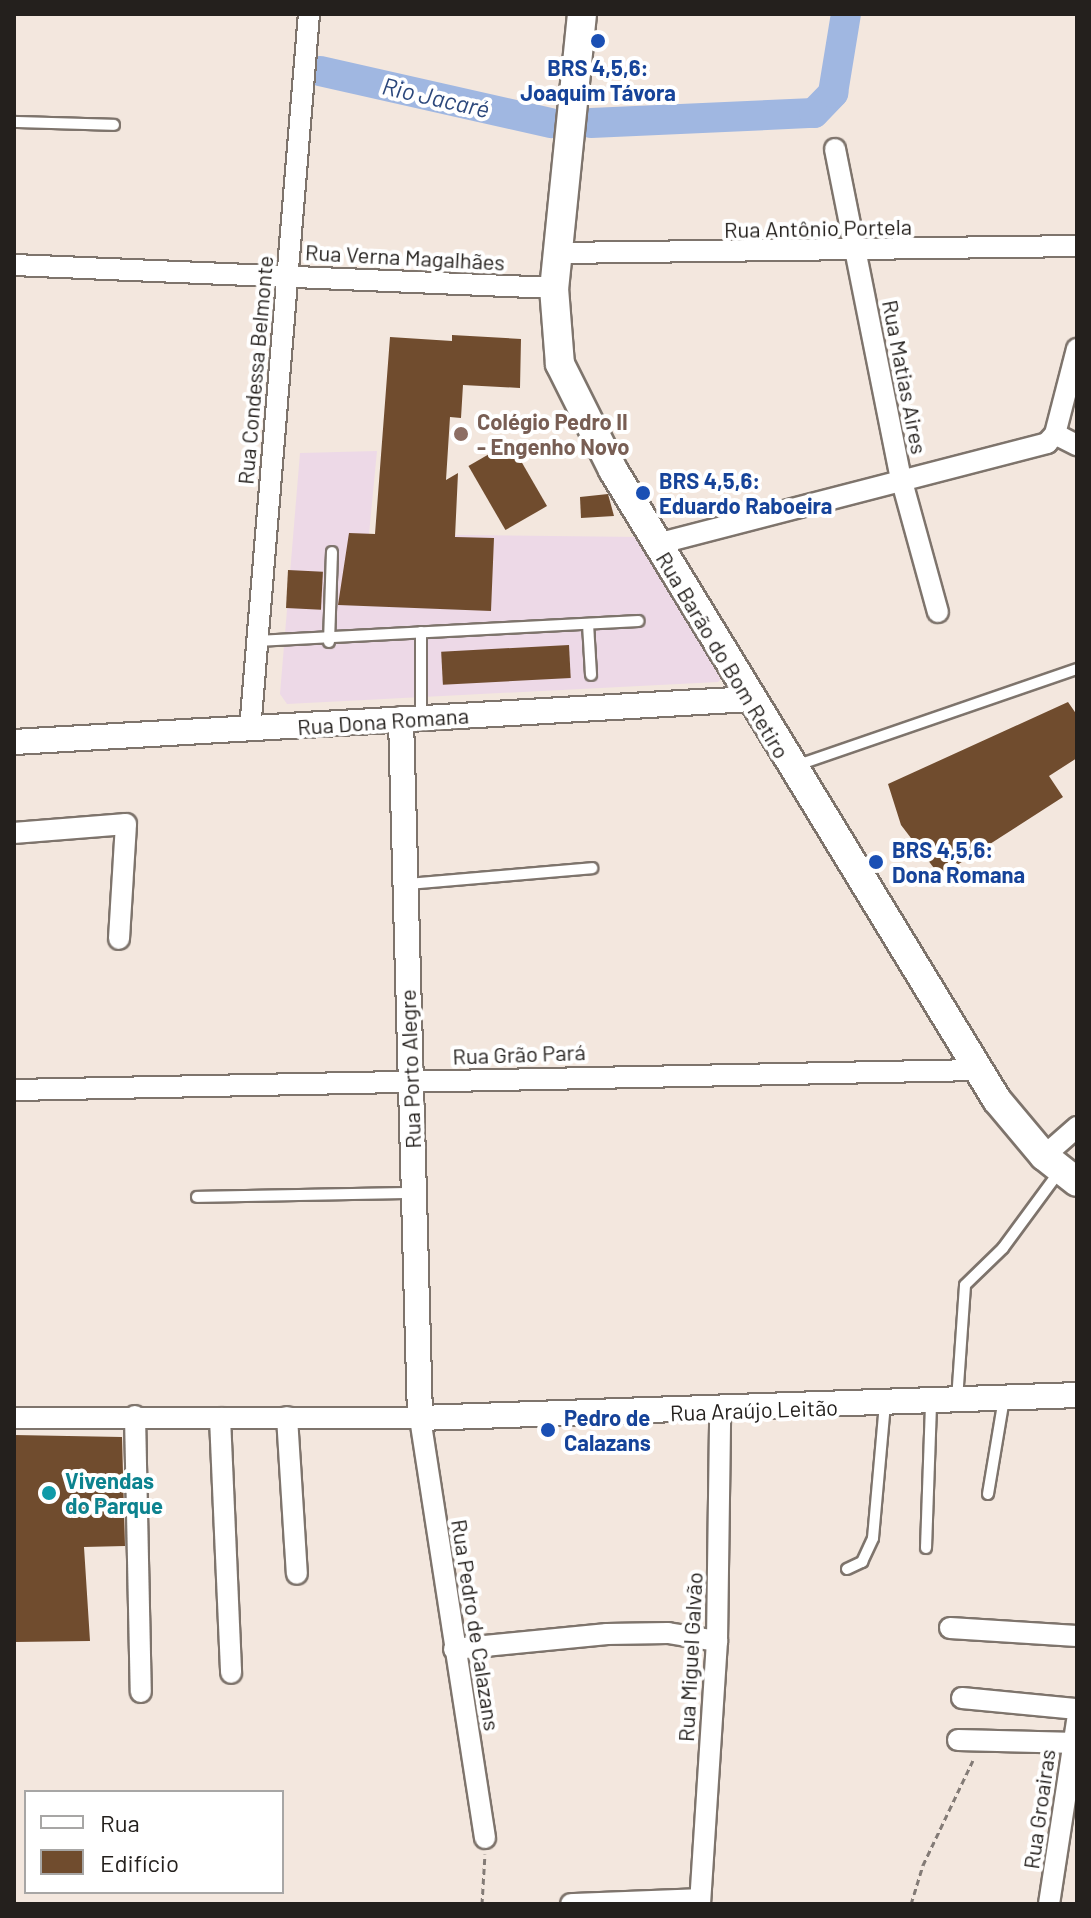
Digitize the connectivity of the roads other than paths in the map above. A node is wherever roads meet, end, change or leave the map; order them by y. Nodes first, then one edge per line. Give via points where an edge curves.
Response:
1 (309, 14) edge
2 (582, 14) edge
3 (14, 122) edge
4 (114, 125) dead end
5 (835, 149) dead end
6 (1077, 246) edge
7 (856, 252) junction
8 (559, 253) junction
9 (14, 265) edge
10 (287, 275) junction
11 (554, 288) junction
12 (1077, 349) edge
13 (1055, 434) junction
14 (1077, 445) edge
15 (901, 478) junction
16 (657, 544) junction
17 (332, 552) dead end
18 (938, 612) dead end
19 (638, 621) dead end
20 (588, 624) junction
21 (421, 632) junction
22 (257, 641) junction
23 (329, 642) junction
24 (1077, 669) edge
25 (591, 675) dead end
26 (751, 699) junction
27 (411, 718) junction
28 (250, 730) junction
29 (14, 742) edge
30 (790, 768) junction
31 (14, 833) edge
32 (592, 868) dead end
33 (405, 884) junction
34 (119, 939) dead end
35 (978, 1070) junction
36 (411, 1082) junction
37 (14, 1090) edge
38 (1077, 1127) edge
39 (1060, 1170) edge
40 (414, 1193) junction
41 (197, 1197) dead end
42 (1077, 1395) edge
43 (1004, 1398) junction
44 (957, 1400) junction
45 (931, 1402) junction
46 (885, 1404) junction
47 (720, 1412) junction
48 (135, 1416) junction
49 (287, 1417) junction
50 (14, 1418) edge
51 (220, 1418) junction
52 (420, 1418) junction
53 (988, 1494) dead end
54 (926, 1548) dead end
55 (847, 1569) dead end
56 (297, 1574) dead end
57 (950, 1628) dead end
58 (1077, 1636) edge
59 (717, 1641) junction
60 (454, 1649) junction
61 (231, 1673) dead end
62 (141, 1692) dead end
63 (962, 1698) dead end
64 (1077, 1709) edge
65 (1077, 1720) edge
66 (958, 1740) dead end
67 (1075, 1743) edge
68 (485, 1838) road end
69 (700, 1902) edge
70 (571, 1904) edge
71 (1049, 1904) edge

1 - 10 street, Rua Condessa Belmonte
2 - 8 main road, Rua Barão do Bom Retiro
3 - 4 lane
5 - 7 street, Rua Matias Aires
6 - 7 street, Rua Antônio Portela
7 - 8 street, Rua Antônio Portela
7 - 15 street, Rua Matias Aires
8 - 11 main road, Rua Barão do Bom Retiro
9 - 10 street, Rua Verna Magalhães
10 - 11 street, Rua Verna Magalhães
10 - 22 street, Rua Condessa Belmonte
11 - 16 main road, Rua Barão do Bom Retiro via 560,364
12 - 13 street
13 - 14 street
13 - 15 street via 1047,443
15 - 16 street
15 - 18 street, Rua Matias Aires
16 - 26 main road, Rua Barão do Bom Retiro
17 - 23 lane
19 - 20 lane
20 - 21 lane
20 - 25 lane
21 - 23 lane
21 - 27 lane
22 - 23 lane
22 - 28 street, Rua Condessa Belmonte
24 - 30 lane
26 - 27 street, Rua Dona Romana
26 - 30 main road, Rua Barão do Bom Retiro
27 - 28 street, Rua Dona Romana
27 - 33 street, Rua Porto Alegre
28 - 29 street, Rua Dona Romana
30 - 35 main road, Rua Barão do Bom Retiro
31 - 34 street via 126,824
32 - 33 lane
33 - 36 street, Rua Porto Alegre
35 - 36 street, Rua Grão Pará
35 - 39 main road, Rua Barão do Bom Retiro
36 - 37 street, Rua Grão Pará
36 - 40 street, Rua Porto Alegre
38 - 39 street
39 - 44 lane via 1003,1248 976,1268 965,1285
40 - 41 lane
40 - 52 street, Rua Porto Alegre
42 - 43 street, Rua Araújo Leitão
43 - 44 street, Rua Araújo Leitão
43 - 53 lane
44 - 45 street, Rua Araújo Leitão
45 - 46 street, Rua Araújo Leitão
45 - 54 lane
46 - 47 street, Rua Araújo Leitão
46 - 55 lane via 873,1538 862,1562
47 - 52 street, Rua Araújo Leitão
47 - 59 street, Rua Miguel Galvão
48 - 50 street, Rua Araújo Leitão
48 - 51 street, Rua Araújo Leitão
48 - 62 street
49 - 51 street, Rua Araújo Leitão
49 - 52 street, Rua Araújo Leitão
49 - 56 street
51 - 61 street
52 - 60 street, Rua Pedro de Calazans
57 - 58 street
59 - 60 street via 668,1633 607,1634
59 - 69 street, Rua Miguel Galvão
60 - 68 street, Rua Pedro de Calazans
63 - 64 street
65 - 67 street, Rua Groairas
66 - 67 street
67 - 71 street, Rua Groairas
69 - 70 street

